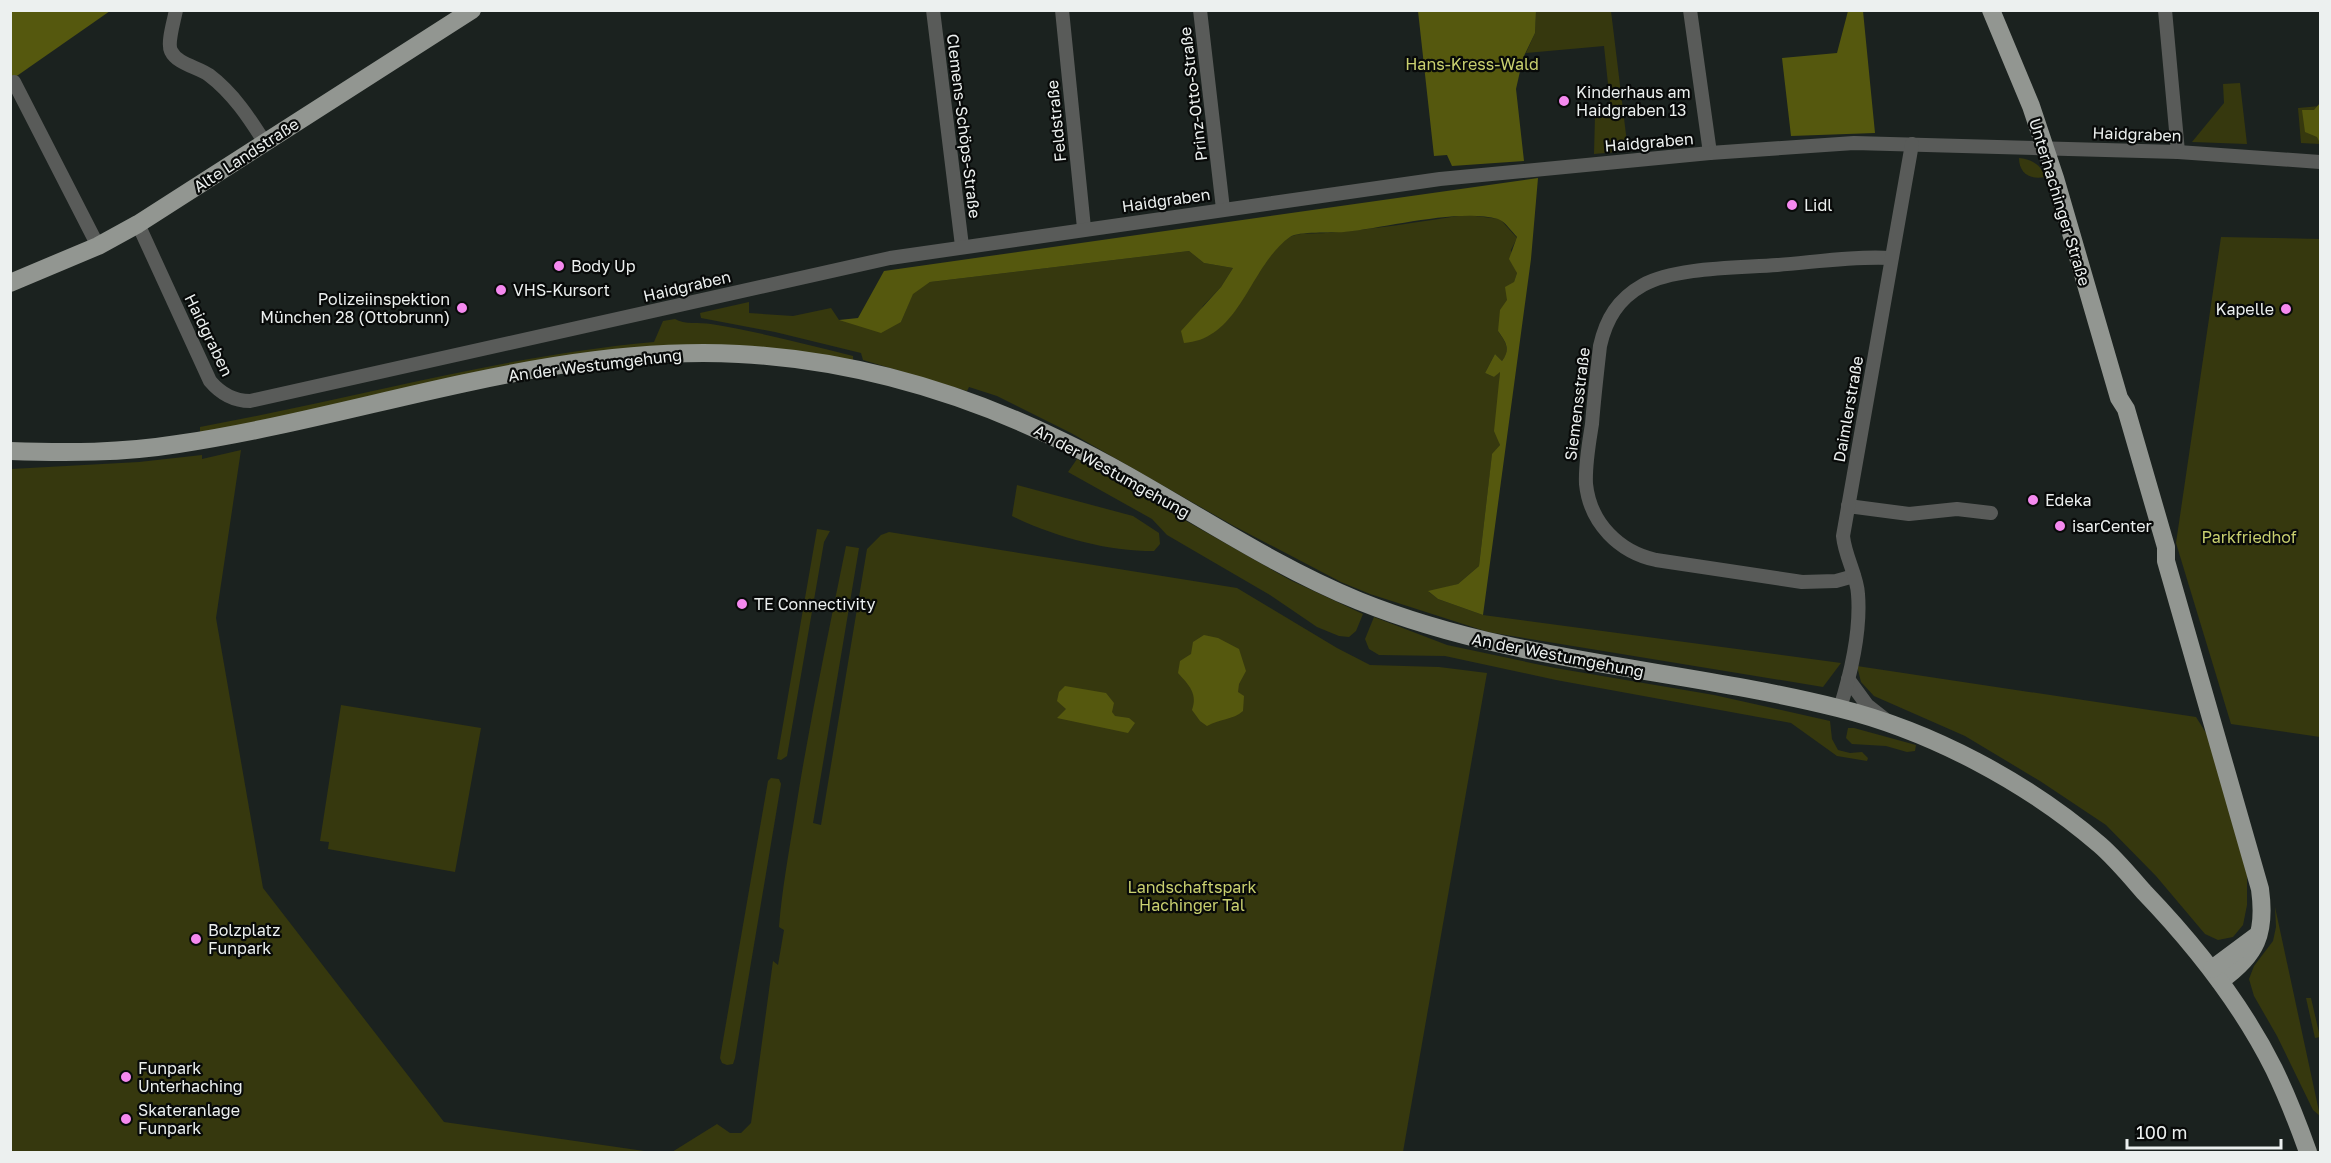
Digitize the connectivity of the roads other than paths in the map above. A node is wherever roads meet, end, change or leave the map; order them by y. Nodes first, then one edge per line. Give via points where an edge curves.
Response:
1 (176, 10) edge
2 (472, 10) edge
3 (933, 10) edge
4 (1062, 10) edge
5 (1200, 10) edge
6 (1690, 10) edge
7 (1991, 10) edge
8 (2164, 10) edge
9 (14, 82) dead end
10 (265, 144) junction
11 (1912, 144) junction
12 (2045, 148) junction
13 (2178, 152) junction
14 (1710, 153) junction
15 (2320, 162) edge
16 (1223, 209) junction
17 (138, 224) junction
18 (1084, 228) junction
19 (98, 246) junction
20 (962, 246) junction
21 (1891, 258) junction
22 (10, 283) edge
23 (10, 451) edge
24 (1848, 506) junction
25 (1991, 513) dead end
26 (1854, 576) junction
27 (1848, 679) junction
28 (1840, 708) junction
29 (1889, 724) junction
30 (2258, 933) junction
31 (2242, 964) junction
32 (2216, 975) junction
33 (2244, 1017) junction
34 (2308, 1152) edge

1 - 10 street via 168,45 172,54 210,76 244,111
2 - 10 main road, Alte Landstraße
3 - 20 street, Clemens-Schöps-Straße
4 - 18 street, Feldstraße
5 - 16 street, Prinz-Otto-Straße
6 - 14 street
7 - 12 main road, Unterhachinger Straße
8 - 13 street
9 - 19 street
10 - 17 main road, Alte Landstraße
11 - 12 street, Haidgraben
11 - 14 street, Haidgraben via 1797,146
11 - 21 street, Daimlerstraße
12 - 13 street, Haidgraben
12 - 30 main road, Unterhachinger Straße via 2119,398 2121,423 2158,549 2166,561 2260,889 2262,915
13 - 15 street, Haidgraben
14 - 16 street, Haidgraben via 1440,179
16 - 18 street, Haidgraben
17 - 19 main road, Alte Landstraße
17 - 20 street, Haidgraben via 210,381 232,398 250,401 805,276
18 - 20 street, Haidgraben
19 - 22 main road, Alte Landstraße
21 - 24 street, Daimlerstraße
21 - 26 street, Siemensstraße via 1691,272 1653,280 1631,293 1613,311 1600,346 1586,484 1593,510 1620,545 1656,561 1802,582
23 - 28 main road, An der Westumgehung via 110,452 180,444 465,383 609,360 715,354 801,361 899,379 990,409 1065,442 1295,572 1398,616 1488,643
24 - 25 street via 1910,514 1957,509
24 - 26 street, Daimlerstraße via 1843,537
26 - 27 street, Daimlerstraße via 1858,608
27 - 28 street, Daimlerstraße
27 - 29 street via 1867,705
28 - 29 main road, An der Westumgehung
29 - 32 main road, An der Westumgehung via 1932,739 1988,769 2102,846
30 - 31 main road, Unterhachinger Straße
30 - 32 main road
31 - 32 main road
31 - 33 main road
32 - 33 main road, An der Westumgehung
33 - 34 main road, An der Westumgehung via 2275,1071

